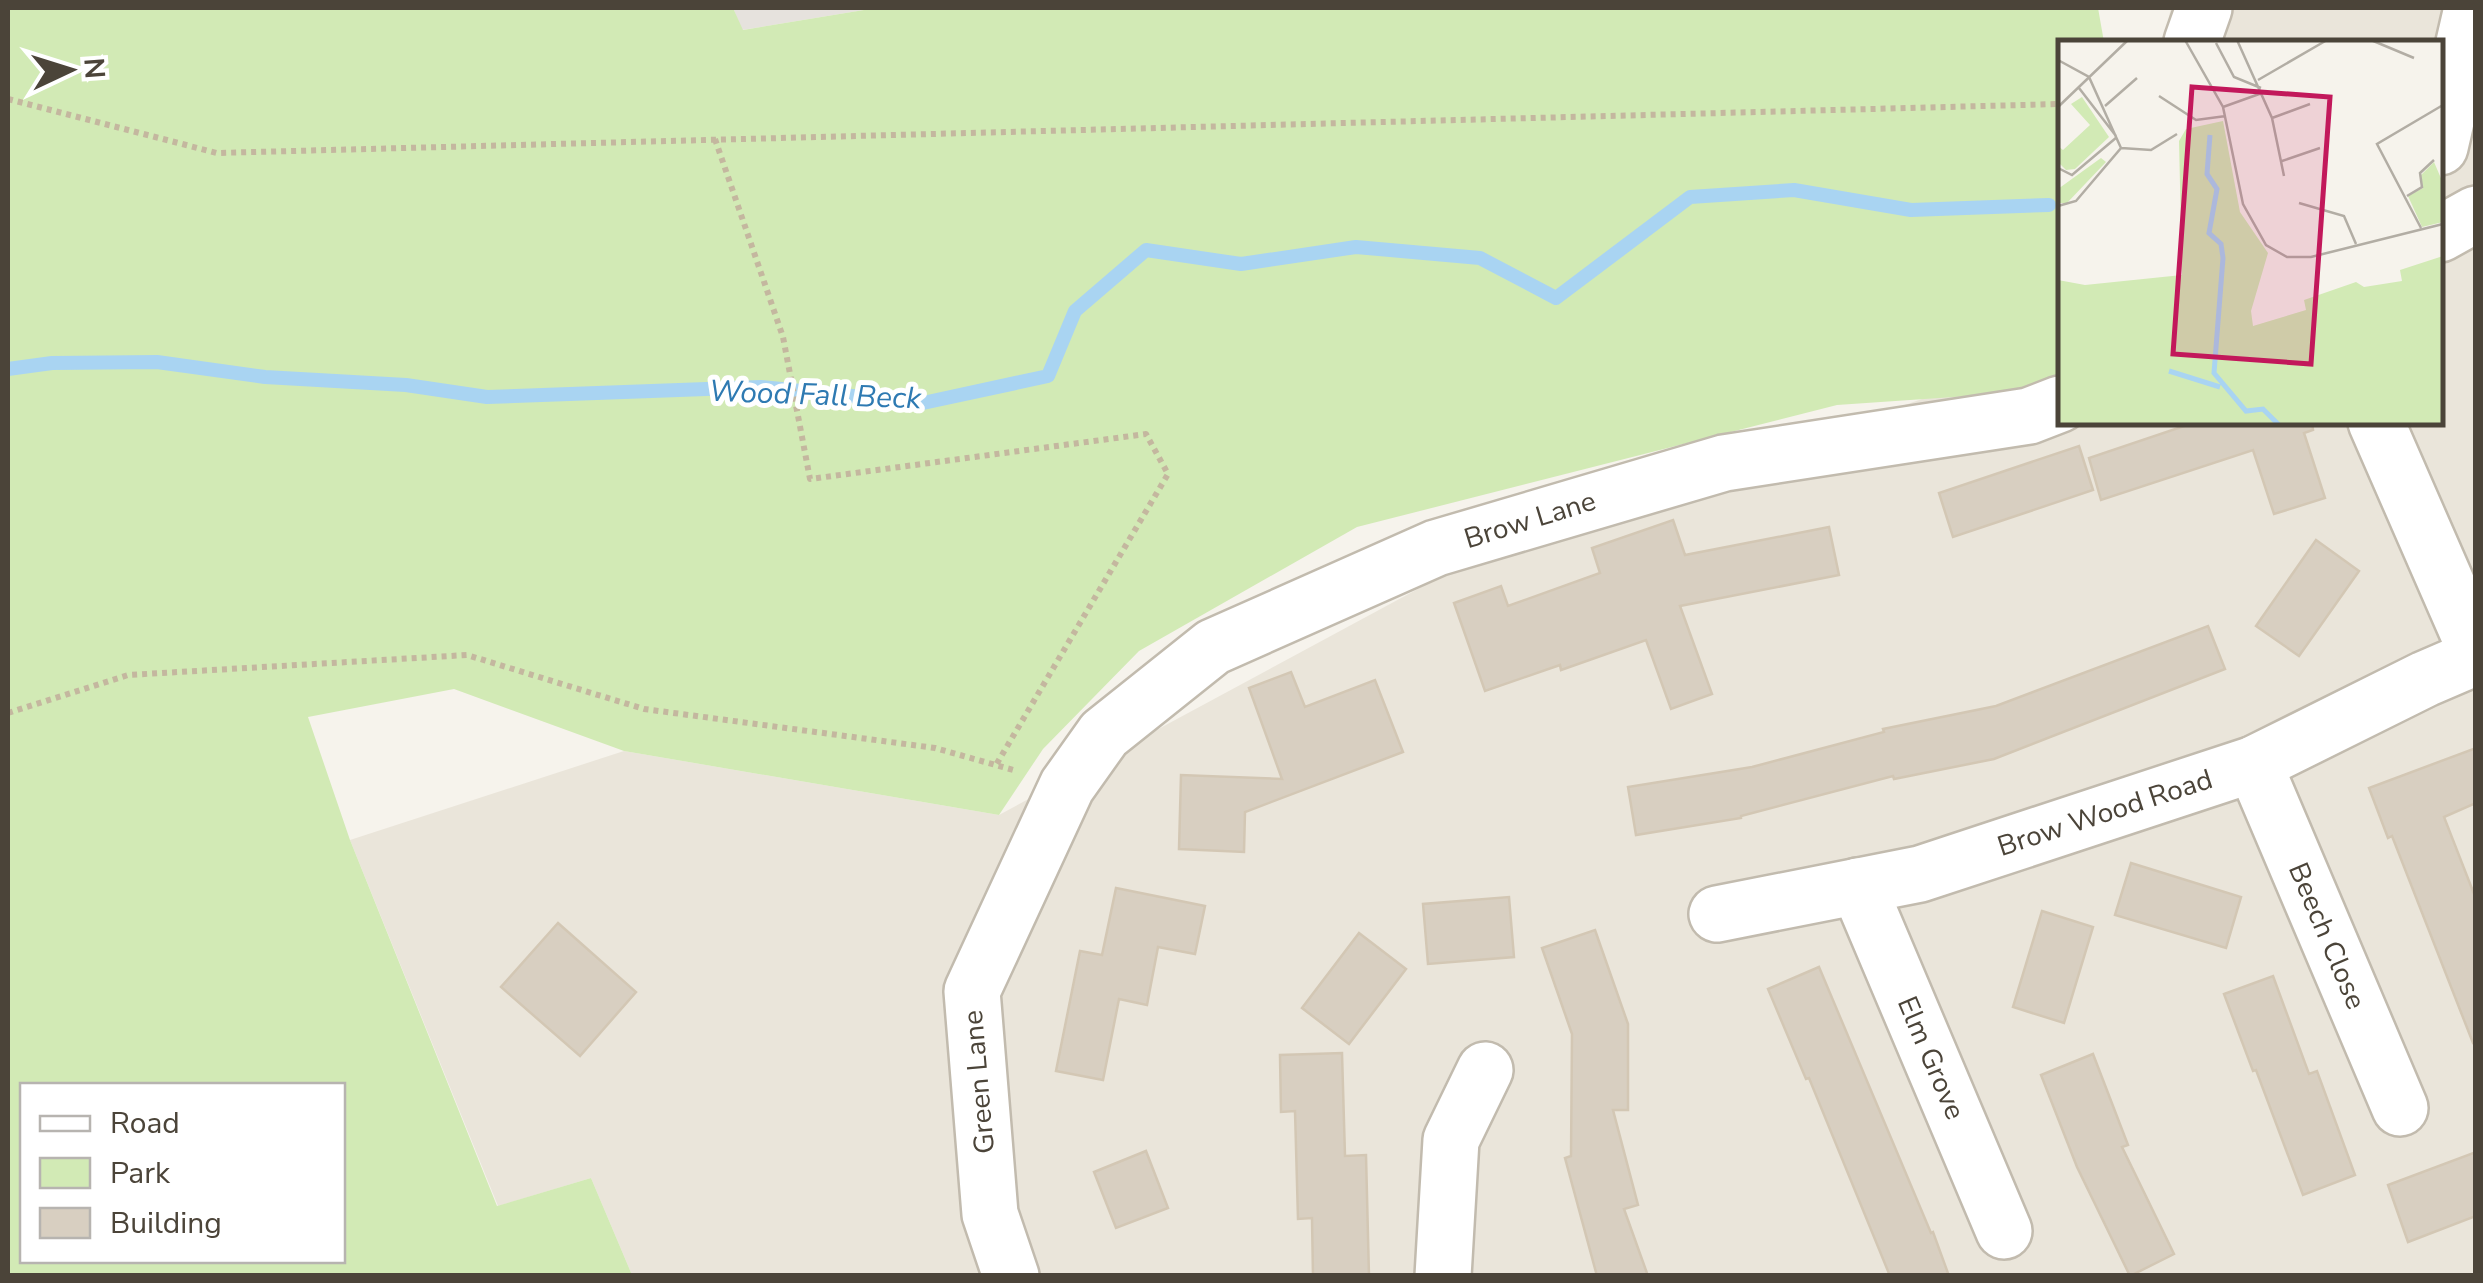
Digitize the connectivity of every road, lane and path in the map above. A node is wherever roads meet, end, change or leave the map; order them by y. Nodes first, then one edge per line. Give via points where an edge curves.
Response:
1 (2204, 8) edge
2 (2472, 8) edge
3 (2193, 40) edge
4 (8, 99) edge
5 (2058, 104) edge
6 (2443, 134) edge
7 (715, 140) junction
8 (2476, 214) edge
9 (2443, 232) edge
10 (2058, 405) edge
11 (2377, 425) edge
12 (2476, 654) edge
13 (8, 713) edge
14 (2254, 764) junction
15 (996, 765) junction
16 (1066, 786) junction
17 (1858, 886) junction
18 (1717, 914) dead end
19 (1485, 1070) dead end
20 (2400, 1108) dead end
21 (2004, 1231) dead end
22 (1011, 1276) edge
23 (1443, 1276) edge

1 - 3 street
2 - 6 street
4 - 7 path via 217,152
5 - 7 path
7 - 15 path via 784,337 810,479 1146,434 1168,474
8 - 9 street
10 - 16 street, Brow Lane via 2030,416 1724,463 1436,548 1213,647 1104,734
11 - 12 street
12 - 14 street, Brow Wood Road
13 - 15 path via 128,675 467,655 644,709 935,748
14 - 17 street, Brow Wood Road via 1920,874
14 - 20 street, Beech Close
15 - 16 path
16 - 22 street, Green Lane via 972,991 990,1214
17 - 18 street, Brow Wood Road
17 - 21 street, Elm Grove
19 - 23 street via 1452,1140

